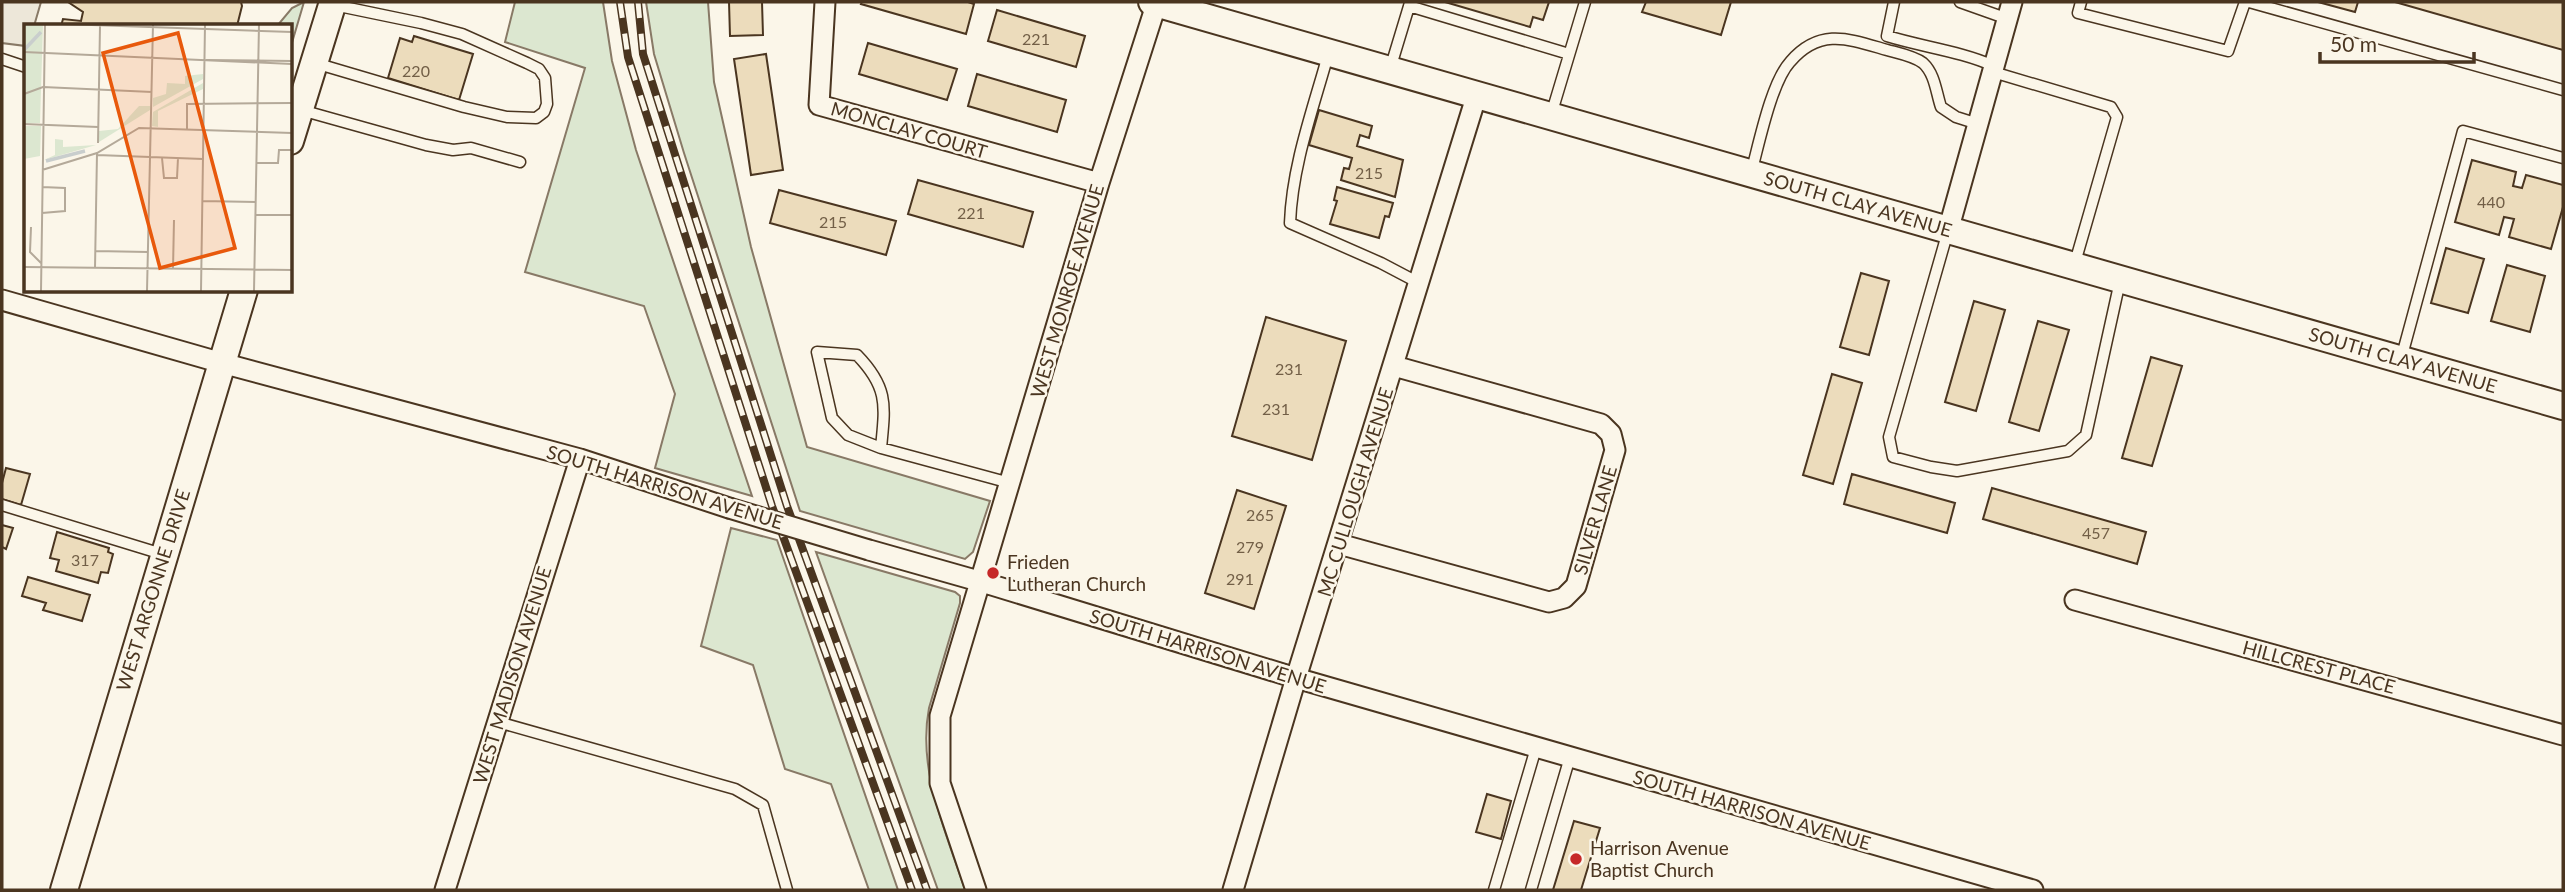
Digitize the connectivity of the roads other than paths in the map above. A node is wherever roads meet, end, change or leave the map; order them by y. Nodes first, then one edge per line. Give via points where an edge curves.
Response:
1 (825, 2) edge
2 (1155, 2) edge
3 (1585, 2) edge
4 (1894, 2) edge
5 (1960, 2) edge
6 (2081, 2) edge
7 (2247, 2) edge
8 (333, 3) edge
9 (1409, 4) edge
10 (2010, 10) edge
11 (1329, 52) junction
12 (1569, 54) junction
13 (2, 59) edge
14 (315, 63) junction
15 (24, 66) edge
16 (1390, 69) junction
17 (1993, 69) junction
18 (2563, 89) edge
19 (1477, 94) junction
20 (300, 110) junction
21 (1551, 116) junction
22 (1978, 124) junction
23 (292, 135) edge
24 (2563, 158) edge
25 (520, 162) dead end
26 (1751, 173) junction
27 (1099, 183) junction
28 (1948, 231) junction
29 (2074, 267) junction
30 (2120, 280) junction
31 (1419, 284) junction
32 (243, 292) edge
33 (2, 300) edge
34 (2401, 360) junction
35 (222, 363) junction
36 (1394, 366) junction
37 (2563, 406) edge
38 (881, 448) junction
39 (580, 459) junction
40 (1011, 483) junction
41 (2, 505) edge
42 (1339, 544) junction
43 (164, 554) junction
44 (982, 582) junction
45 (2075, 600) dead end
46 (1296, 678) junction
47 (498, 722) junction
48 (2563, 735) edge
49 (1536, 748) junction
50 (1570, 757) junction
51 (64, 890) edge
52 (445, 890) edge
53 (787, 890) edge
54 (976, 890) edge
55 (1233, 890) edge
56 (1494, 890) edge
57 (1531, 890) edge
58 (2033, 890) edge

1 - 27 street, MONCLAY COURT via 818,105
2 - 11 street, SOUTH CLAY AVENUE
2 - 27 street, WEST MONROE AVENUE
3 - 12 lane
4 - 17 lane via 1887,36 1974,57
5 - 10 lane
6 - 7 lane via 2078,13 2228,51
7 - 18 lane
8 - 14 street
8 - 14 lane via 462,34 539,69 545,78 547,104 536,118 507,117
9 - 12 lane
9 - 16 lane
10 - 17 street
11 - 16 street, SOUTH CLAY AVENUE
11 - 31 lane via 1298,164 1290,223
12 - 21 lane
13 - 15 lane
14 - 20 street
16 - 19 street, SOUTH CLAY AVENUE
17 - 22 street
17 - 29 lane via 2111,107 2117,117
19 - 21 street, SOUTH CLAY AVENUE
19 - 31 street, MC CULLOUGH AVENUE
20 - 23 street
20 - 25 lane via 426,145 471,148
21 - 26 street, SOUTH CLAY AVENUE
22 - 26 lane via 1941,107 1935,82 1921,62 1858,41 1825,39 1809,44 1787,65
22 - 28 street
24 - 34 lane via 2463,131
26 - 28 street, SOUTH CLAY AVENUE
27 - 40 street, WEST MONROE AVENUE
28 - 29 street, SOUTH CLAY AVENUE
28 - 30 lane via 1889,437 1893,457 1957,471 2068,451 2086,435
29 - 30 street, SOUTH CLAY AVENUE
30 - 34 street, SOUTH CLAY AVENUE
31 - 36 street, MC CULLOUGH AVENUE
32 - 35 street, WEST ARGONNE DRIVE
33 - 35 street, SOUTH HARRISON AVENUE
34 - 37 street, SOUTH CLAY AVENUE
35 - 39 street, SOUTH HARRISON AVENUE
35 - 43 street, WEST ARGONNE DRIVE
36 - 42 street, MC CULLOUGH AVENUE
36 - 42 street, SILVER LANE via 1601,424 1611,434 1615,450 1576,586 1564,598 1549,602
38 - 38 lane via 848,435 832,418 817,352 858,355 874,372 885,404
38 - 40 lane
39 - 44 street, SOUTH HARRISON AVENUE, bridge
39 - 47 street, WEST MADISON AVENUE
40 - 44 street, WEST MONROE AVENUE
41 - 43 lane
42 - 46 street, MC CULLOUGH AVENUE
43 - 51 street, WEST ARGONNE DRIVE
44 - 46 street, SOUTH HARRISON AVENUE
44 - 54 street, WEST MONROE AVENUE via 940,716 940,783
45 - 48 street, HILLCREST PLACE
46 - 49 street, SOUTH HARRISON AVENUE
46 - 55 street, MC CULLOUGH AVENUE
47 - 52 street, WEST MADISON AVENUE
47 - 53 lane via 735,789 764,806
49 - 50 street, SOUTH HARRISON AVENUE
49 - 56 lane
50 - 57 lane
50 - 58 street, SOUTH HARRISON AVENUE

